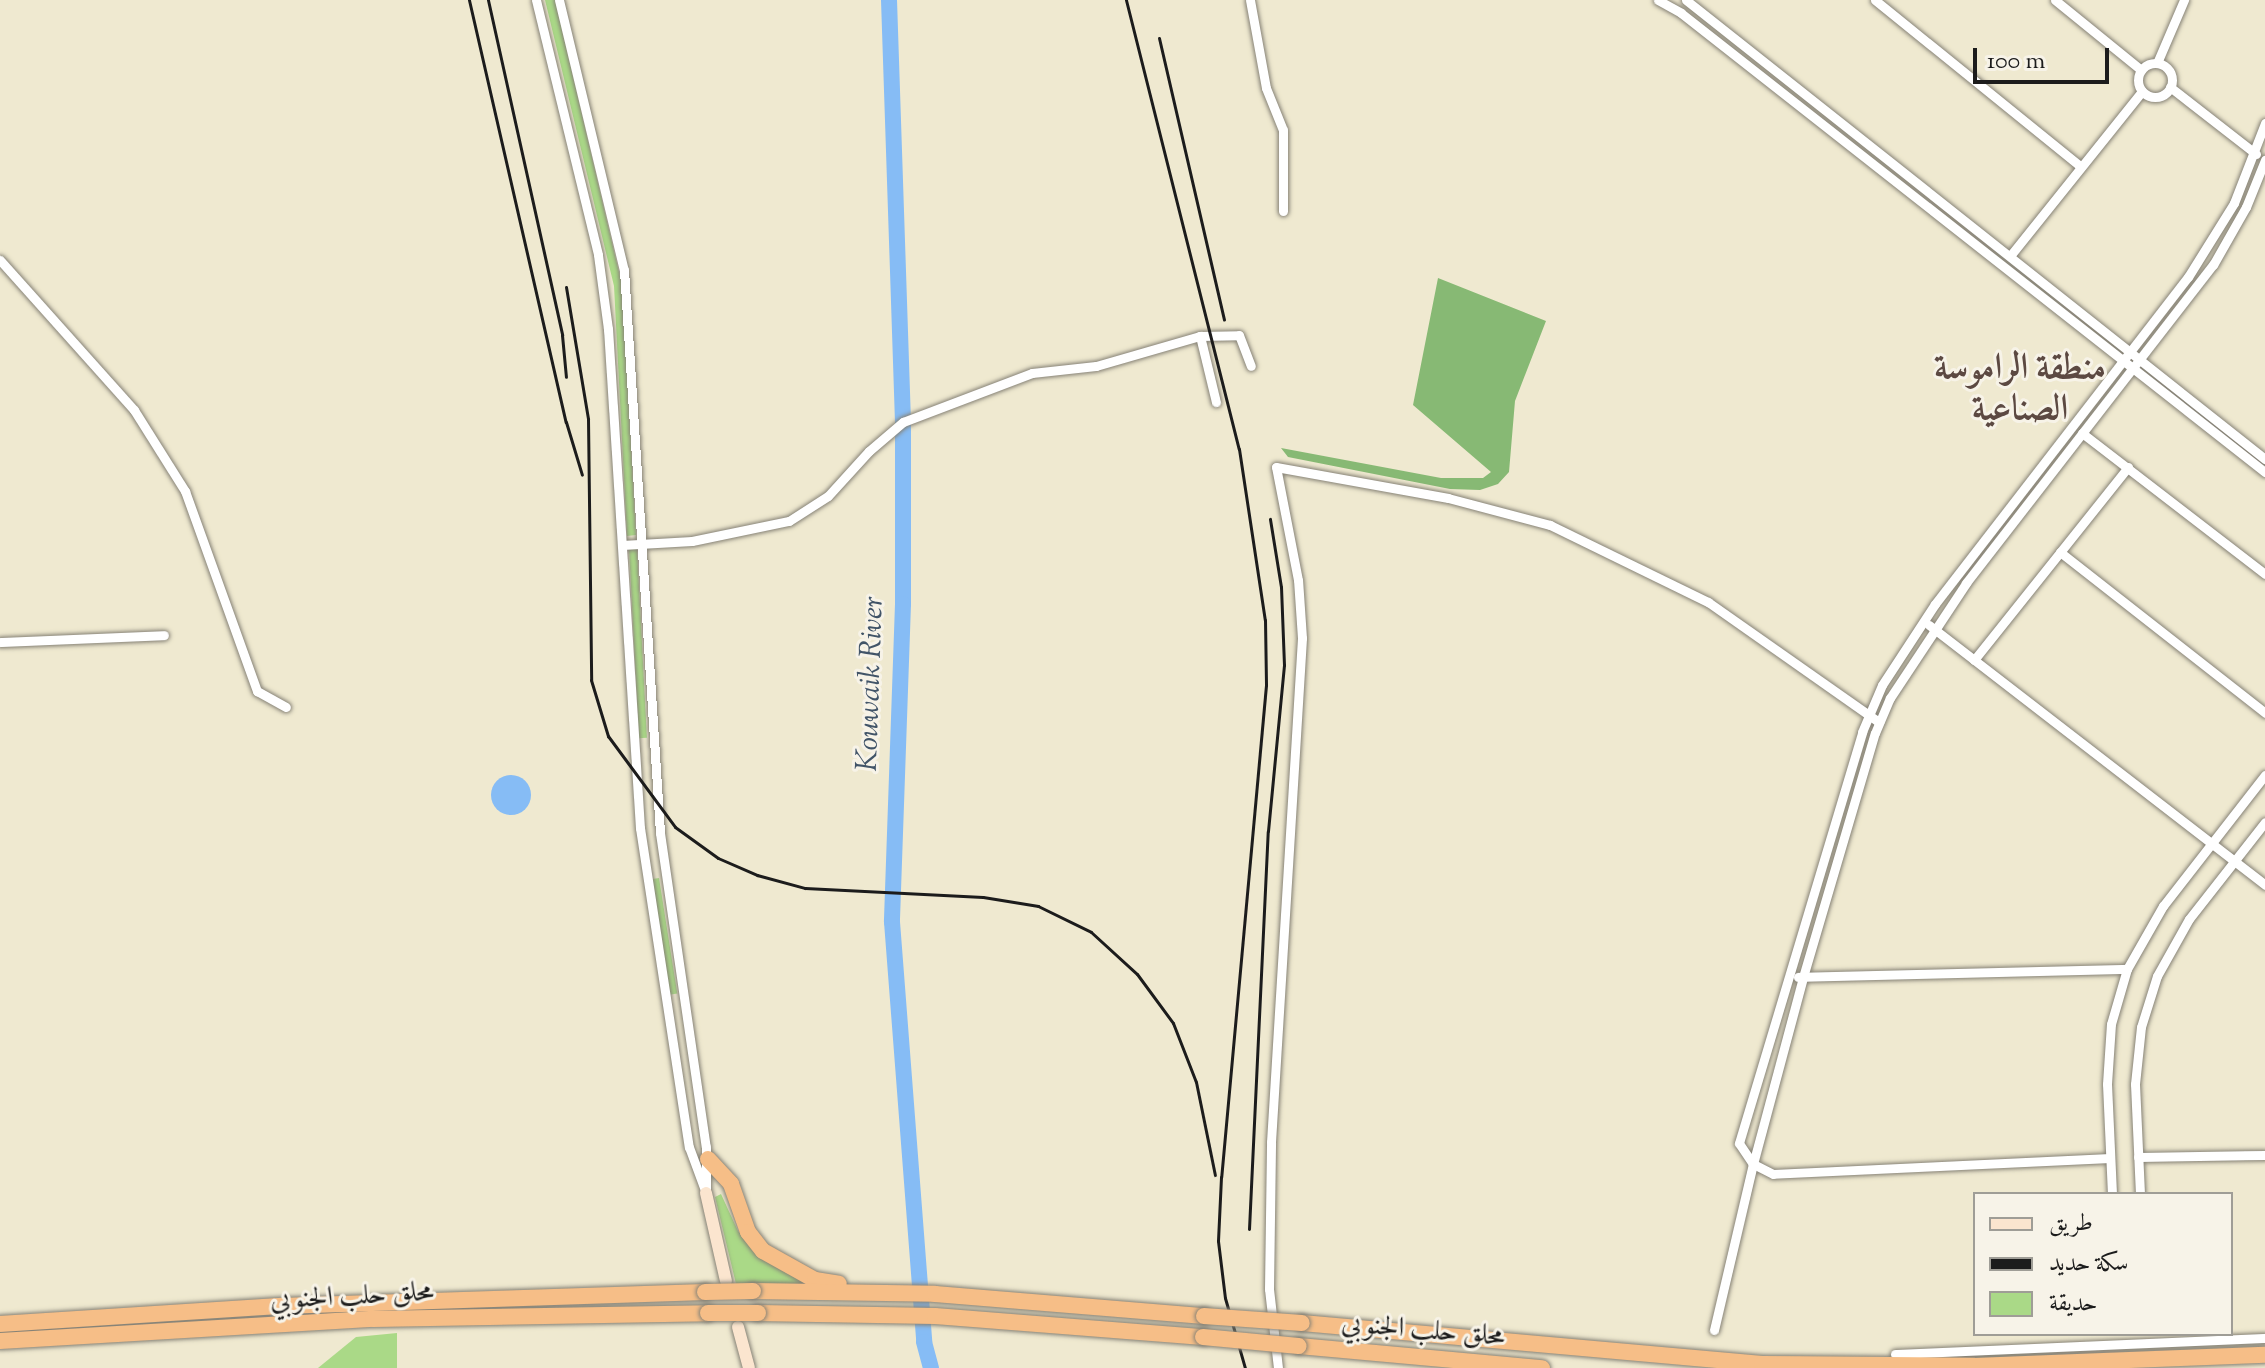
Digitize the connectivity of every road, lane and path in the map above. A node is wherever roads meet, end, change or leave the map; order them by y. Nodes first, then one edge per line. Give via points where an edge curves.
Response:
1 (536, 0) edge
2 (559, 0) edge
3 (1250, 0) edge
4 (1658, 0) edge
5 (1686, 0) edge
6 (1875, 0) edge
7 (2055, 0) edge
8 (2184, 0) edge
9 (1675, 3) edge
10 (2157, 63) junction
11 (2141, 70) junction
12 (2170, 87) junction
13 (2142, 91) junction
14 (2265, 123) edge
15 (2254, 152) junction
16 (2264, 161) edge
17 (2081, 167) junction
18 (1283, 211) dead end
19 (2010, 256) junction
20 (0, 260) edge
21 (1200, 336) junction
22 (2130, 352) junction
23 (2140, 359) junction
24 (2123, 363) junction
25 (1251, 366) dead end
26 (2132, 370) junction
27 (1216, 402) dead end
28 (2082, 433) junction
29 (2265, 459) edge
30 (2128, 467) junction
31 (2265, 472) edge
32 (642, 544) junction
33 (622, 545) junction
34 (2060, 552) junction
35 (2265, 574) edge
36 (1924, 621) junction
37 (1933, 628) junction
38 (164, 635) dead end
39 (0, 642) edge
40 (1974, 660) junction
41 (286, 707) dead end
42 (2265, 713) edge
43 (1867, 715) junction
44 (1879, 722) junction
45 (2265, 775) edge
46 (2265, 822) edge
47 (2211, 844) junction
48 (1825, 858) junction
49 (1837, 862) junction
50 (2234, 862) junction
51 (2265, 885) edge
52 (2127, 969) junction
53 (1789, 976) junction
54 (1803, 977) junction
55 (2265, 1155) edge
56 (2138, 1157) junction
57 (2110, 1158) junction
58 (708, 1159) junction
59 (1753, 1164) junction
60 (2112, 1192) edge
61 (2140, 1192) edge
62 (706, 1193) junction
63 (726, 1281) dead end
64 (896, 1293) junction
65 (0, 1324) edge
66 (738, 1327) dead end
67 (1714, 1330) dead end
68 (2265, 1338) edge
69 (2120, 1339) edge
70 (0, 1341) edge
71 (2148, 1345) edge
72 (1895, 1354) dead end
73 (2265, 1355) edge
74 (749, 1368) edge
75 (1278, 1368) edge
76 (1542, 1368) edge

1 - 33 street via 598,255
2 - 32 street via 624,270
3 - 18 street via 1266,88 1283,130
4 - 9 street
5 - 19 street
6 - 17 street
7 - 11 street
8 - 10 street
9 - 24 street
10 - 11 street
10 - 12 street via 2170,71
11 - 13 street
12 - 13 street via 2157,97
12 - 15 street
13 - 17 street
14 - 15 street
15 - 16 street
15 - 22 street via 2212,242
16 - 23 street via 2223,249
17 - 19 street
19 - 22 street
20 - 41 street via 134,410 185,491 257,691
21 - 25 street via 1239,335
21 - 27 street
21 - 32 street via 1096,366 1032,373 903,422 828,496 789,521 692,541
22 - 23 street
22 - 24 street
23 - 26 street
23 - 29 street
24 - 26 street
24 - 36 street
26 - 28 street
26 - 31 street
28 - 30 street
28 - 37 street
30 - 34 street
30 - 35 street
32 - 33 street
32 - 58 street via 660,833
33 - 62 street via 640,828 689,1147
34 - 40 street
34 - 42 street
36 - 37 street
36 - 43 street via 1895,661
37 - 40 street
37 - 44 street
38 - 39 street
40 - 47 street
43 - 44 street
43 - 48 street
43 - 75 street via 1708,602 1550,525 1448,498 1276,467 1298,580 1302,638 1271,1142 1269,1289
44 - 49 street
45 - 47 street
46 - 50 street
47 - 50 street
47 - 52 street via 2163,906
48 - 49 street
48 - 53 street
49 - 54 street
50 - 51 street
50 - 56 street via 2189,919 2159,973 2141,1027 2135,1084
52 - 54 street
52 - 57 street via 2111,1024
53 - 54 street
53 - 59 street via 1740,1134 1741,1150
54 - 59 street
55 - 56 street
56 - 61 street
57 - 59 street via 1784,1174
57 - 60 street
58 - 62 street
58 - 64 highway via 731,1184 748,1232 763,1251 815,1280
59 - 67 street
62 - 63 main road
64 - 65 highway, محلق حلب الجنوبي, bridge via 705,1292 282,1306
64 - 71 highway, bridge via 1762,1364 1974,1366
66 - 74 main road
68 - 71 street
69 - 71 street
69 - 72 street
70 - 76 highway, محلق حلب الجنوبي, bridge via 373,1319 896,1315
71 - 73 highway

